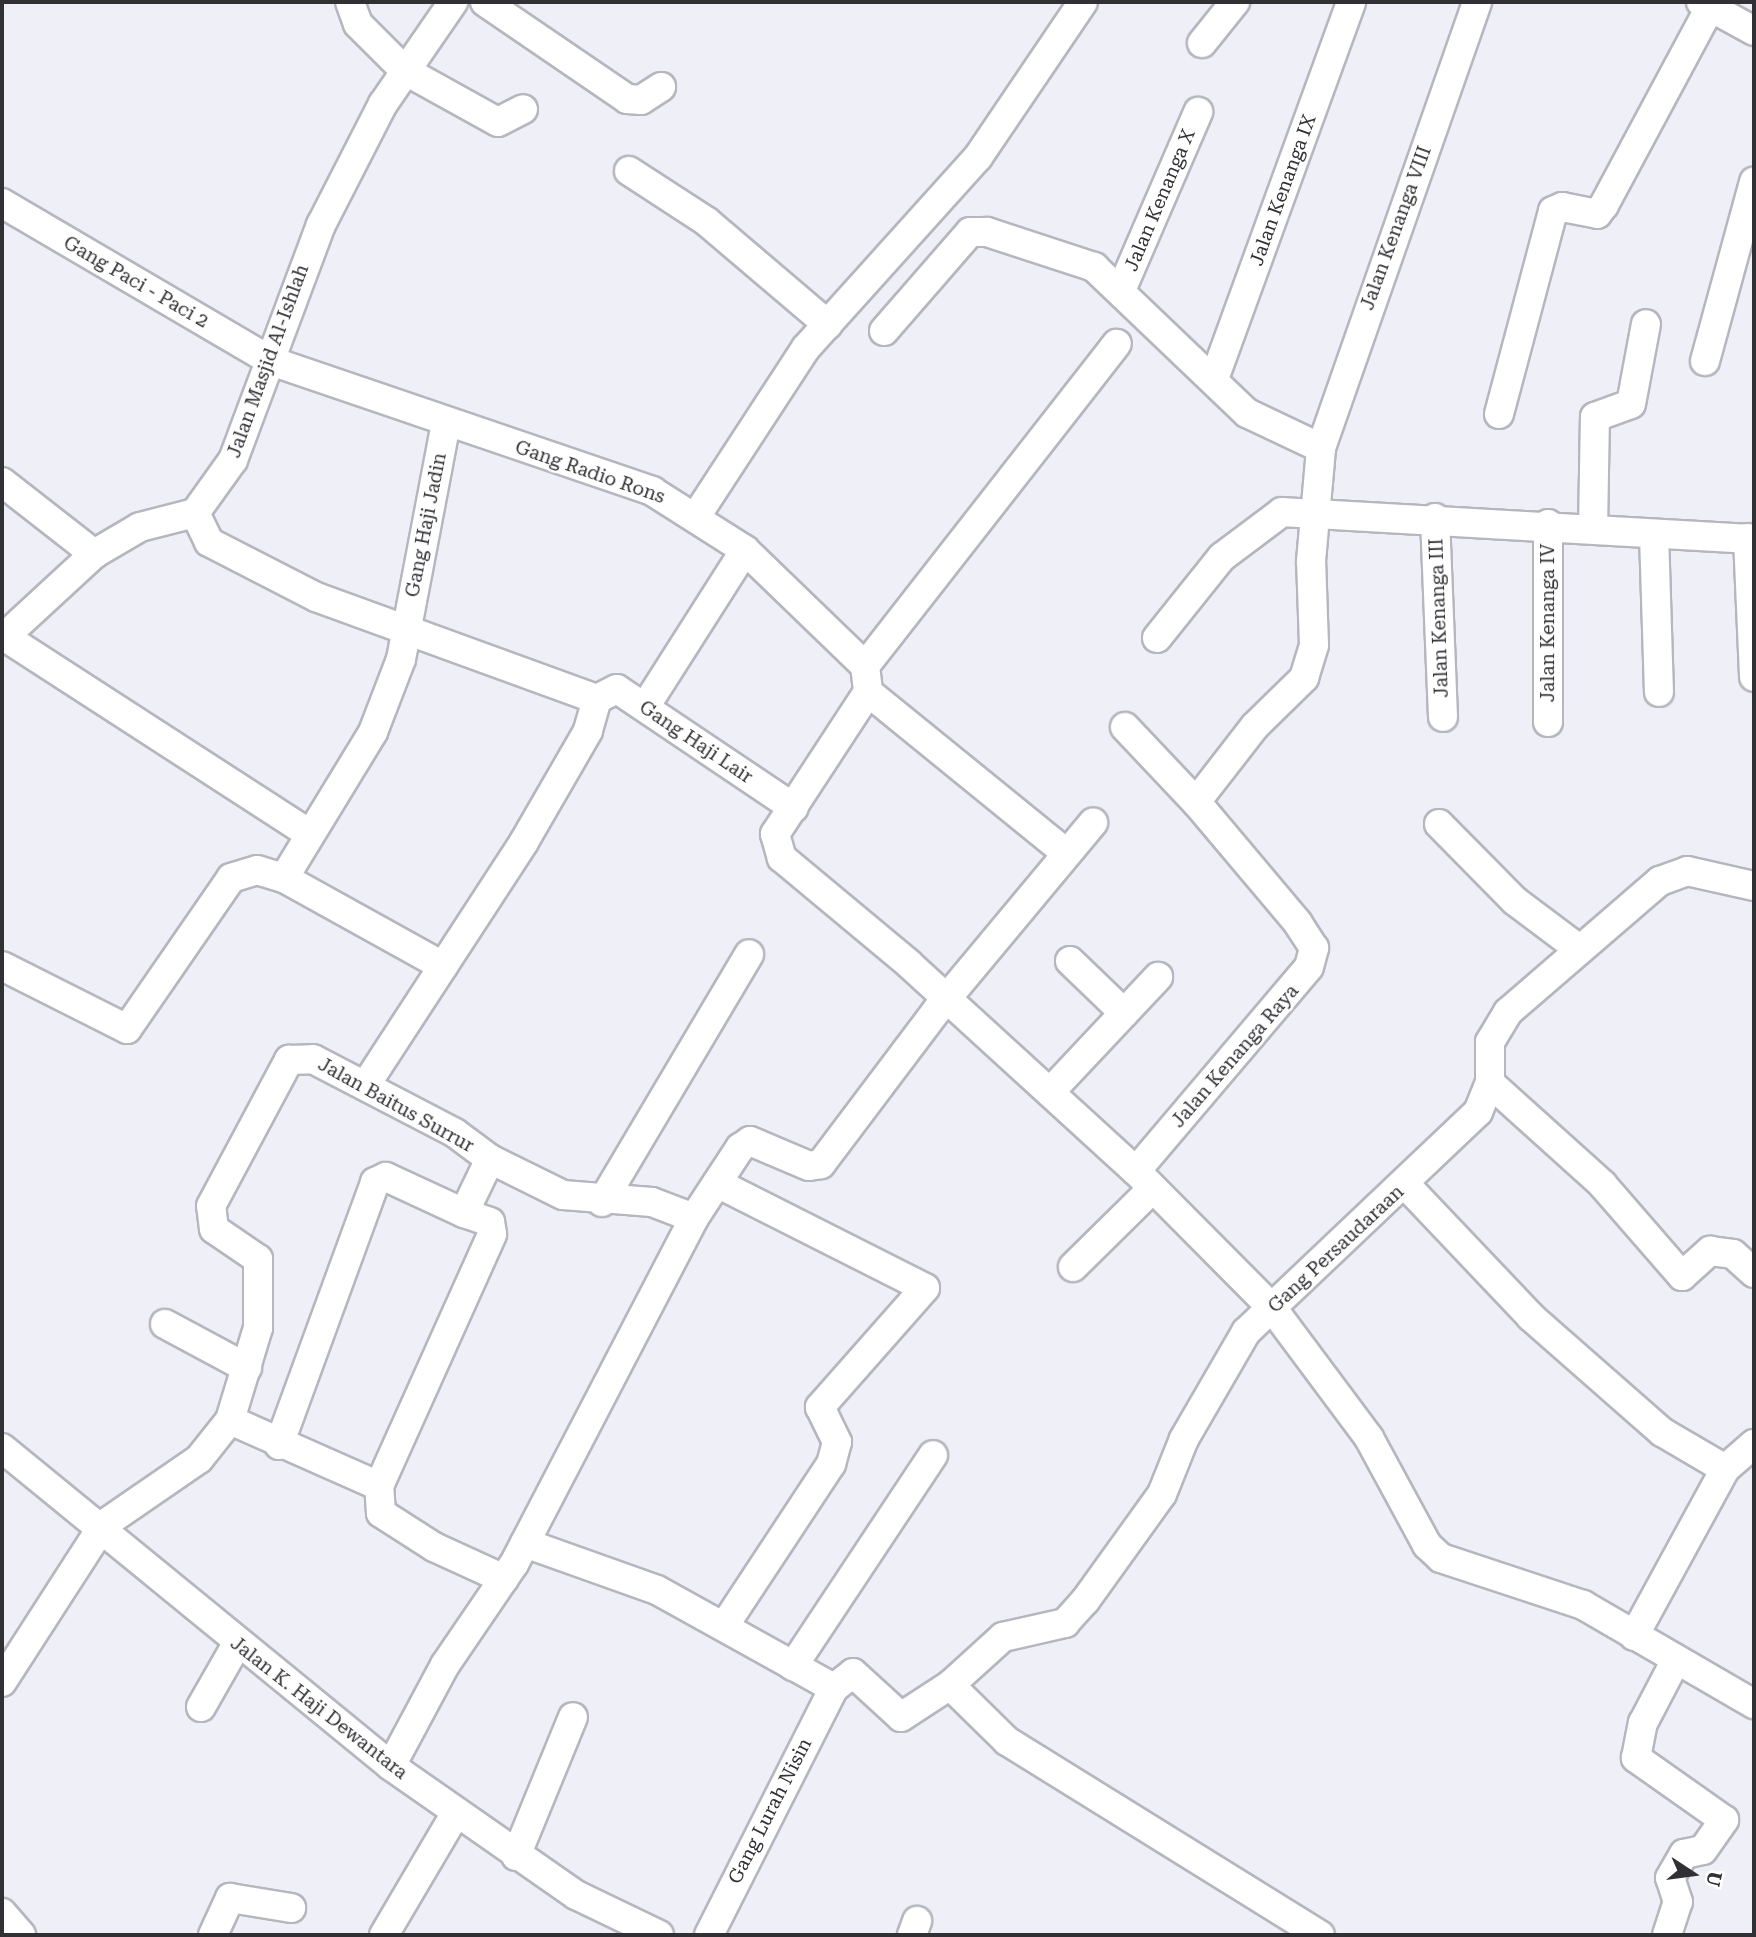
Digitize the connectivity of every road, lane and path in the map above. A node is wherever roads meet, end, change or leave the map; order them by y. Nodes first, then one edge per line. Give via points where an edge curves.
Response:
1 (350, 2) edge
2 (453, 2) edge
3 (485, 2) edge
4 (1083, 2) edge
5 (1235, 2) edge
6 (1351, 2) edge
7 (1706, 4) edge
8 (1476, 5) edge
9 (1754, 31) edge
10 (1202, 43) dead end
11 (404, 70) junction
12 (661, 87) dead end
13 (523, 109) dead end
14 (1198, 112) dead end
15 (629, 171) dead end
16 (1754, 182) edge
17 (2, 203) edge
18 (1122, 288) junction
19 (1646, 324) dead end
20 (828, 325) junction
21 (884, 331) dead end
22 (1117, 344) dead end
23 (271, 361) junction
24 (1705, 361) dead end
25 (1214, 379) junction
26 (1499, 414) dead end
27 (446, 424) junction
28 (1318, 477) junction
29 (2, 482) edge
30 (195, 513) junction
31 (697, 515) junction
32 (1435, 519) junction
33 (1593, 522) junction
34 (1548, 524) junction
35 (1654, 534) junction
36 (1751, 538) edge
37 (745, 550) junction
38 (94, 554) junction
39 (405, 626) junction
40 (2, 637) edge
41 (1157, 638) dead end
42 (1754, 677) edge
43 (867, 679) junction
44 (1659, 692) dead end
45 (597, 699) junction
46 (645, 707) junction
47 (1443, 717) dead end
48 (1548, 722) dead end
49 (1125, 727) dead end
50 (1196, 802) junction
51 (794, 808) junction
52 (1093, 823) dead end
53 (1439, 824) dead end
54 (308, 833) junction
55 (1065, 852) junction
56 (284, 878) junction
57 (1754, 886) edge
58 (1579, 949) junction
59 (749, 954) dead end
60 (1070, 961) dead end
61 (2, 966) edge
62 (443, 966) junction
63 (1158, 977) dead end
64 (947, 999) junction
65 (1124, 1013) junction
66 (1490, 1083) junction
67 (365, 1086) junction
68 (1050, 1092) junction
69 (489, 1159) junction
70 (1145, 1179) junction
71 (717, 1183) junction
72 (1405, 1184) junction
73 (602, 1202) junction
74 (464, 1213) junction
75 (694, 1218) junction
76 (1073, 1267) dead end
77 (1754, 1273) edge
78 (1272, 1309) junction
79 (165, 1324) dead end
80 (247, 1368) junction
81 (230, 1420) junction
82 (1754, 1444) edge
83 (279, 1445) junction
84 (2, 1448) edge
85 (933, 1455) dead end
86 (1726, 1469) junction
87 (379, 1486) junction
88 (103, 1525) junction
89 (525, 1543) junction
90 (504, 1579) junction
91 (725, 1625) junction
92 (1634, 1636) junction
93 (237, 1644) junction
94 (1676, 1660) junction
95 (793, 1666) junction
96 (2, 1682) edge
97 (950, 1685) junction
98 (834, 1688) junction
99 (1754, 1704) edge
100 (201, 1707) dead end
101 (573, 1717) dead end
102 (391, 1766) junction
103 (456, 1813) junction
104 (516, 1856) junction
105 (292, 1908) dead end
106 (2, 1913) edge
107 (21, 1935) edge
108 (213, 1935) edge
109 (384, 1935) edge
110 (659, 1935) edge
111 (709, 1935) edge
112 (1321, 1935) edge
113 (1667, 1935) edge

1 - 11 street via 358,24
2 - 11 street, Jalan Masjid Al-Ishlah
3 - 12 street via 627,99 641,100
4 - 20 street via 999,132
5 - 10 street
6 - 25 street, Jalan Kenanga IX
7 - 9 street
7 - 26 street via 1597,214 1562,206 1553,211
8 - 28 street, Jalan Kenanga VIII
11 - 13 street via 498,122
11 - 23 street, Jalan Masjid Al-Ishlah via 316,237
14 - 18 street, Jalan Kenanga X
15 - 20 street via 706,221
16 - 24 street
17 - 23 street, Gang Paci - Paci 2
18 - 21 street via 1076,256 1023,247 987,232 970,232
18 - 25 street
19 - 33 street via 1631,404 1595,418
20 - 31 street via 806,348
22 - 43 street
23 - 27 street, Gang Radio Rons
23 - 30 street, Jalan Masjid Al-Ishlah via 233,460
25 - 28 street
27 - 31 street, Gang Radio Rons via 652,491
27 - 39 street, Gang Haji Jadin
28 - 32 street
28 - 41 street via 1282,512 1260,524 1222,558
28 - 50 street via 1314,645 1304,678 1255,726
29 - 38 street
30 - 38 street via 140,527
30 - 39 street via 209,542 230,555 316,597
31 - 37 street, Gang Radio Rons
32 - 34 street
32 - 47 street, Jalan Kenanga III
33 - 34 street
33 - 35 street
34 - 48 street, Jalan Kenanga IV
35 - 36 street
35 - 44 street
36 - 42 street
37 - 43 street, Gang Radio Rons
37 - 46 street
38 - 40 street
39 - 45 street
39 - 54 street, Gang Haji Jadin via 401,659 373,732
40 - 54 street
43 - 51 street
43 - 55 street, Gang Radio Rons
45 - 46 street, Gang Haji Lair via 617,689
45 - 62 street via 588,731
46 - 51 street, Gang Haji Lair
49 - 50 street
50 - 70 street, Jalan Kenanga Raya via 1314,948 1297,987
51 - 64 street via 775,834 782,858
52 - 55 street
53 - 58 street via 1515,901
54 - 56 street, Gang Haji Jadin
55 - 64 street
56 - 61 street via 257,870 231,878 127,1029
56 - 62 street
57 - 58 street, Gang Persaudaraan via 1687,872 1660,881
58 - 66 street, Gang Persaudaraan via 1508,1012 1490,1042
59 - 73 street
60 - 65 street
62 - 67 street
63 - 65 street
64 - 68 street
64 - 71 street via 821,1164 810,1166 750,1141
65 - 68 street
66 - 72 street, Gang Persaudaraan via 1478,1112
66 - 77 street via 1602,1184 1682,1276 1710,1251 1733,1254
67 - 69 street, Jalan Baitus Surrur
67 - 80 street, Jalan Baitus Surrur via 313,1059 289,1060 211,1206 214,1229 258,1259 258,1328
68 - 70 street
69 - 73 street, Jalan Baitus Surrur via 563,1195
69 - 74 street
70 - 76 street
70 - 78 street
71 - 75 street
71 - 91 street via 925,1288 820,1407 836,1442 831,1464
72 - 78 street, Gang Persaudaraan
72 - 86 street via 1531,1317 1662,1432
73 - 75 street, Jalan Baitus Surrur via 652,1202
74 - 83 street via 386,1177 375,1182
74 - 87 street via 490,1222 492,1234
75 - 89 street
78 - 92 street via 1369,1438 1427,1545 1455,1567 1544,1588
78 - 97 street, Gang Persaudaraan via 1246,1332 1184,1439 1162,1494 1085,1601 1065,1623 1003,1637
79 - 80 street
80 - 81 street, Jalan Baitus Surrur
81 - 83 street
81 - 88 street, Jalan Baitus Surrur via 199,1459
82 - 86 street
83 - 87 street
84 - 88 street, Jalan K. Haji Dewantara
85 - 95 street
86 - 92 street
87 - 90 street via 381,1513 434,1547
88 - 93 street, Jalan K. Haji Dewantara
88 - 96 street
89 - 90 street
89 - 91 street via 657,1590
90 - 102 street via 445,1665
91 - 95 street
92 - 94 street
93 - 100 street
93 - 102 street, Jalan K. Haji Dewantara
94 - 99 street
94 - 113 street via 1643,1723 1636,1758 1724,1820 1703,1850 1684,1854 1670,1878 1678,1902
95 - 98 street
97 - 98 street, Gang Persaudaraan via 898,1717 853,1673
97 - 112 street via 1007,1741
98 - 111 street, Gang Lurah Nisin
101 - 104 street
102 - 103 street, Jalan K. Haji Dewantara
103 - 104 street, Jalan K. Haji Dewantara
103 - 109 street
104 - 110 street, Jalan K. Haji Dewantara via 576,1895
105 - 108 street via 230,1898
106 - 107 street

